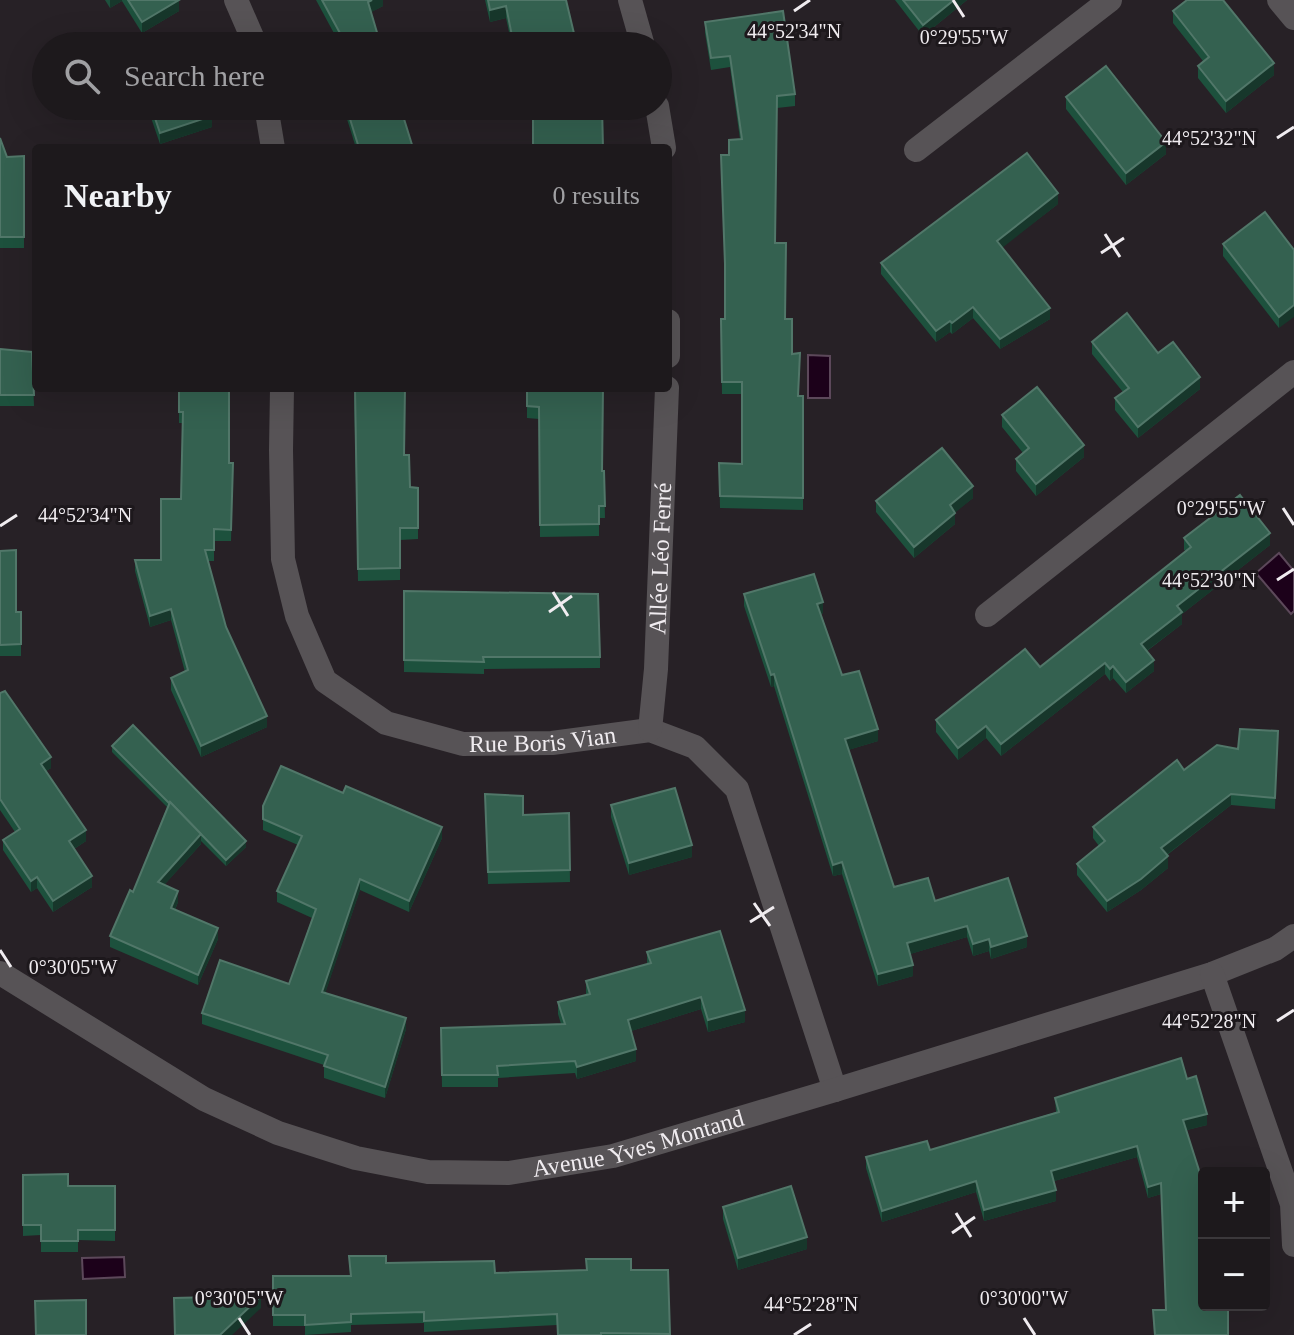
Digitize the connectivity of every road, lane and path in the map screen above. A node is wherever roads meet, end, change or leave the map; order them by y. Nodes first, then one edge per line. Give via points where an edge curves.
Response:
1 (236, 0) edge
2 (630, 0) edge
3 (1110, 0) edge
4 (1279, 0) edge
5 (1294, 18) edge
6 (250, 32) edge
7 (639, 32) edge
8 (268, 120) edge
9 (659, 120) edge
10 (272, 144) edge
11 (663, 144) edge
12 (916, 150) dead end
13 (1294, 372) edge
14 (282, 392) edge
15 (667, 392) edge
16 (987, 615) dead end
17 (650, 730) junction
18 (1294, 936) edge
19 (0, 973) edge
20 (1212, 974) junction
21 (835, 1090) junction
22 (1294, 1245) edge

1 - 6 street
2 - 7 street
3 - 12 street
4 - 5 street
8 - 10 street
9 - 11 street
13 - 16 street
14 - 17 street, Rue Boris Vian via 283,559 297,616 325,681 386,723 463,744 552,743
15 - 17 street, Allée Léo Ferré
17 - 21 street, Rue Boris Vian via 695,747 737,789
18 - 20 street, Avenue Yves Montand
19 - 21 street, Avenue Yves Montand via 204,1099 304,1142 428,1172 509,1173 613,1156
20 - 21 street, Avenue Yves Montand
20 - 22 street via 1292,1204

